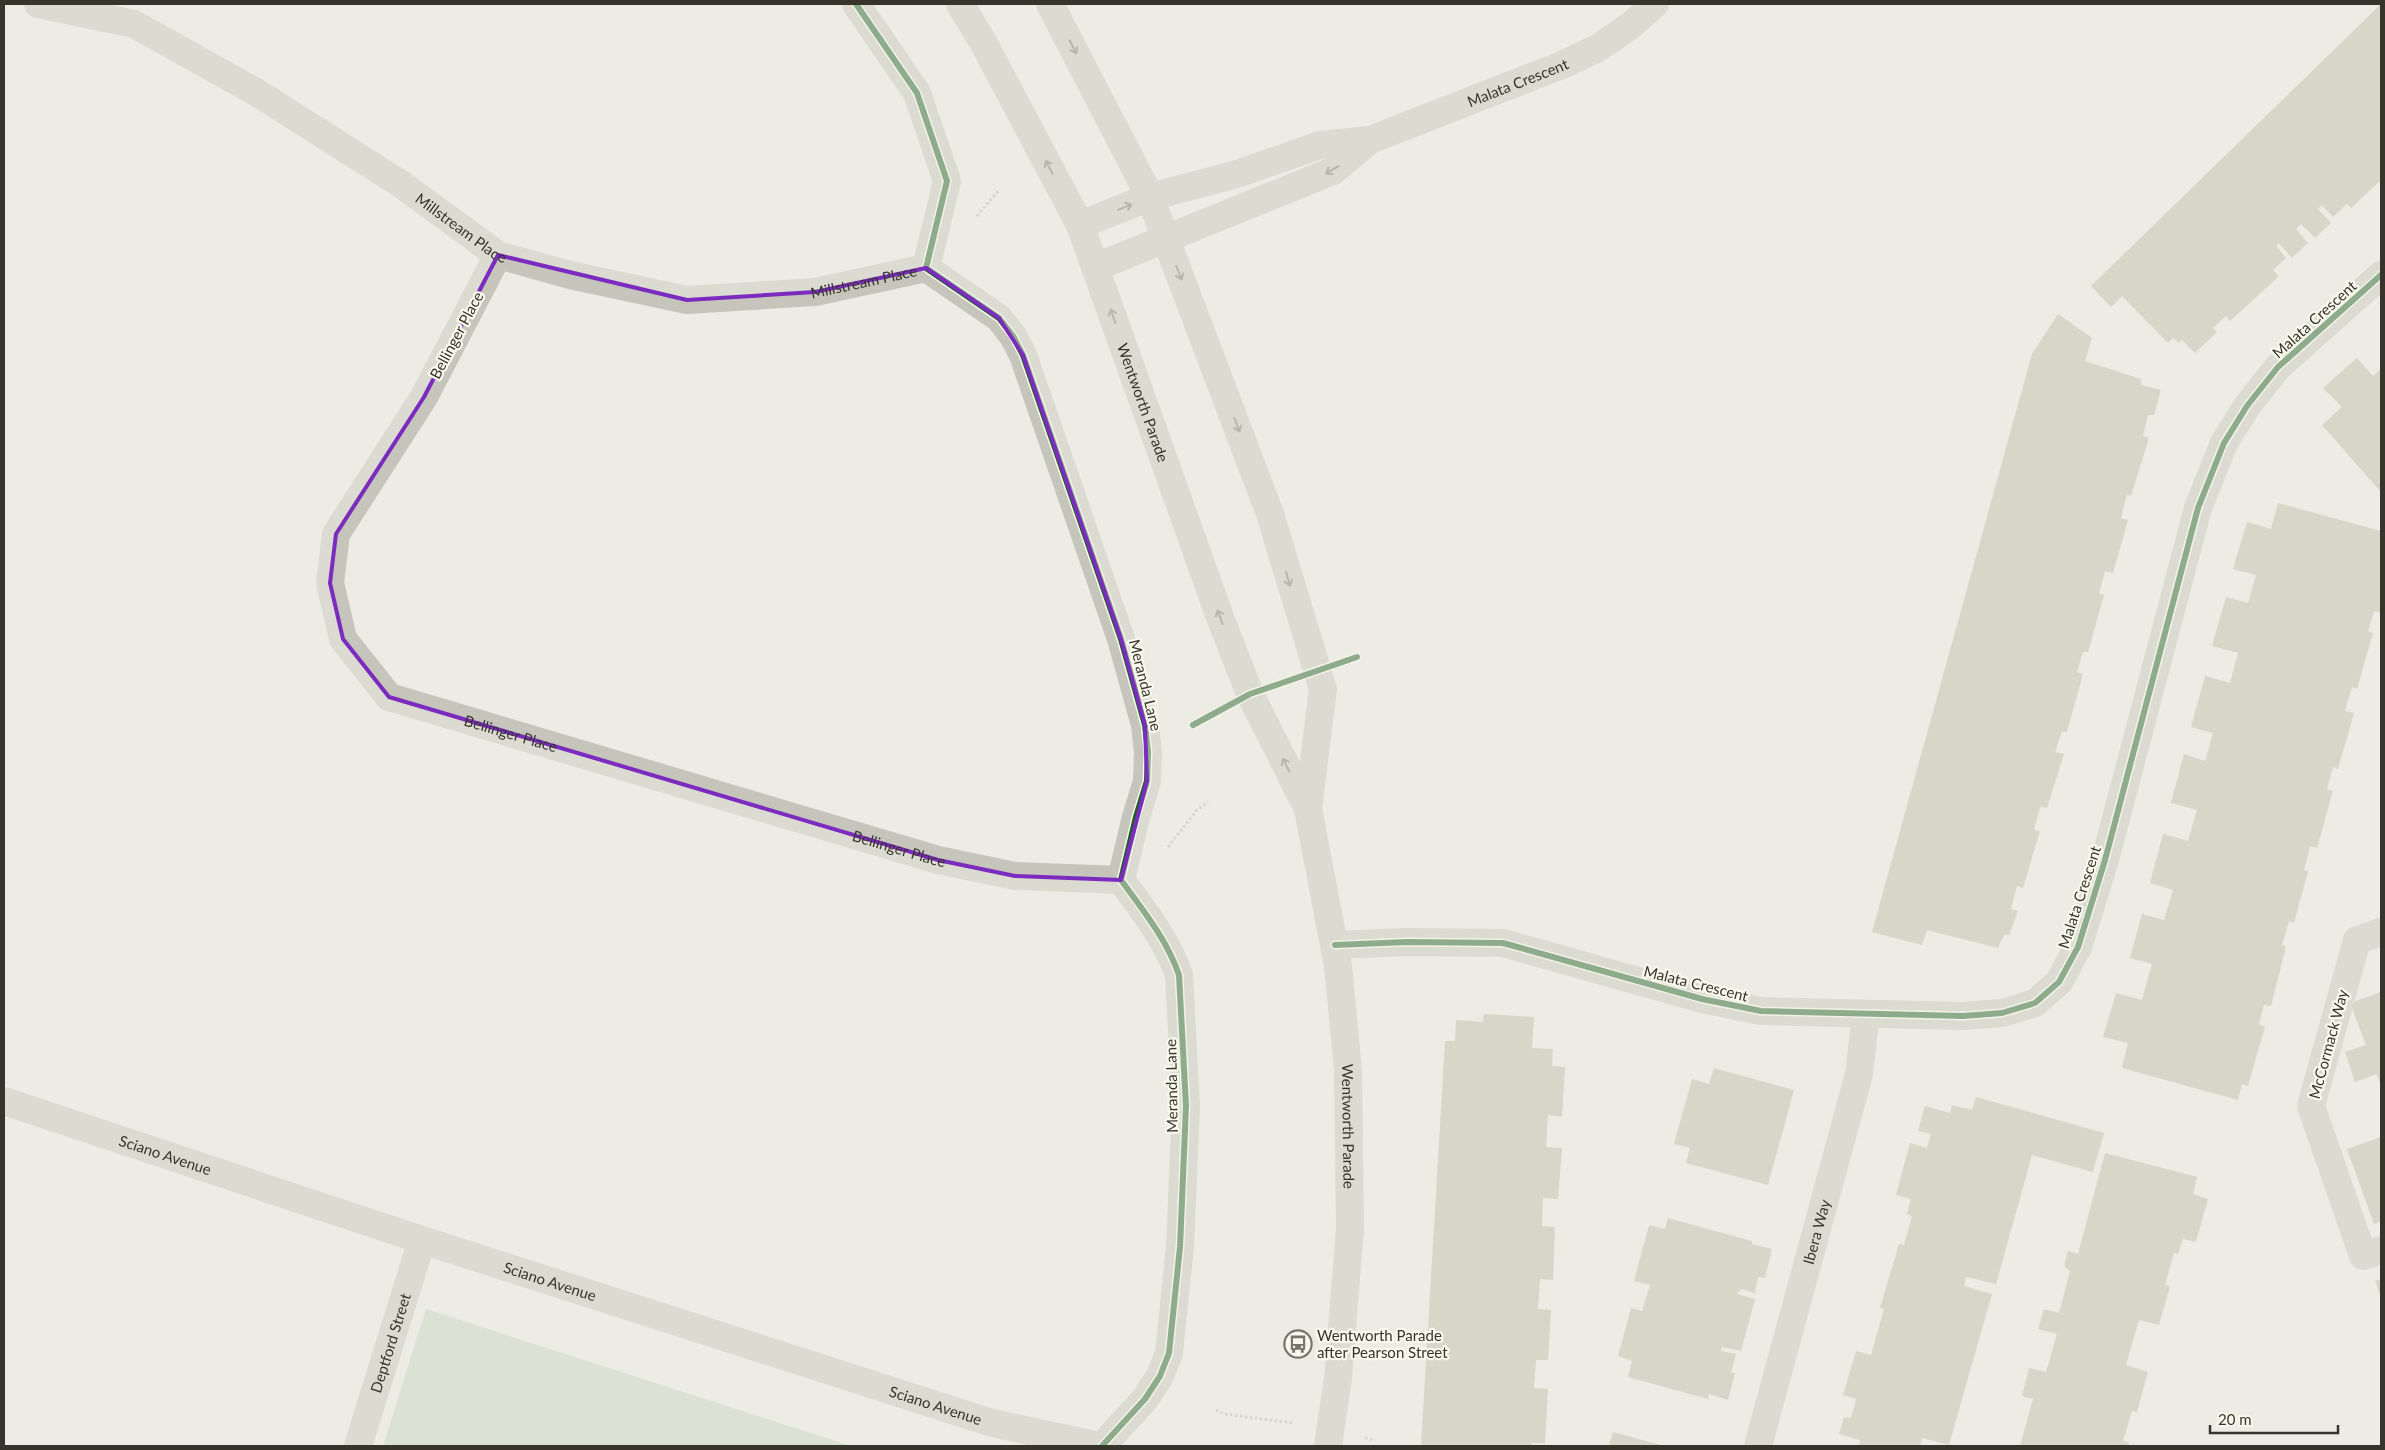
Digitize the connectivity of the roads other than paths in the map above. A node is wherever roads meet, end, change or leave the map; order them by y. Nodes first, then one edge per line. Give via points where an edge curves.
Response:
1 (38, 4) edge
2 (856, 4) edge
3 (960, 4) edge
4 (1050, 4) edge
5 (1655, 4) edge
6 (1370, 140) junction
7 (1150, 197) junction
8 (1080, 225) junction
9 (1165, 238) junction
10 (498, 255) junction
11 (926, 268) junction
12 (1096, 268) junction
13 (2381, 275) edge
14 (1308, 809) junction
15 (1121, 880) junction
16 (2381, 932) edge
17 (1335, 945) junction
18 (1866, 1014) junction
19 (4, 1101) edge
20 (422, 1240) junction
21 (2372, 1253) edge
22 (358, 1446) edge
23 (1101, 1446) edge
24 (1328, 1446) edge
25 (1758, 1446) edge

1 - 10 street, Millstream Place via 134,24 256,92 393,179
2 - 11 street via 917,93 947,180
8 -> 3 street, Wentworth Parade
4 -> 7 street, Wentworth Parade
5 - 6 street, Malata Crescent via 1598,48
6 - 7 street, Malata Crescent via 1320,146 1237,174
6 -> 9 street, Malata Crescent via 1333,171
8 -> 7 street, Malata Crescent
7 - 9 street, Wentworth Parade
8 - 12 street, Wentworth Parade
9 - 12 street, Malata Crescent
9 -> 14 street, Wentworth Parade via 1270,514 1323,689
10 - 11 street, Millstream Place via 570,275 686,300 815,292
10 - 15 street, Bellinger Place via 424,397 336,534 330,584 342,639 389,697 938,860 1015,876
11 - 15 street, Meranda Lane via 1000,318 1013,336 1030,373 1121,639 1145,725 1148,752 1147,782
14 -> 12 street, Wentworth Parade via 1250,694 1224,630
13 - 18 street, Malata Crescent via 2278,368 2247,406 2224,443 2198,508 2106,860 2078,947 2059,982 2035,1003 2002,1013 1963,1016
14 - 17 street, Wentworth Parade
15 - 23 street, Meranda Lane via 1173,957 1179,975 1186,1106 1180,1247 1169,1354 1146,1399
16 - 21 street, McCormack Way via 2357,940 2311,1106
17 - 18 street, Malata Crescent via 1503,943 1702,999 1761,1012
17 - 24 street, Wentworth Parade via 1348,1070 1350,1229 1342,1340
18 - 25 street, Ibera Way via 1859,1074
19 - 20 street, Sciano Avenue
20 - 22 street, Deptford Street
20 - 23 street, Sciano Avenue via 992,1423

